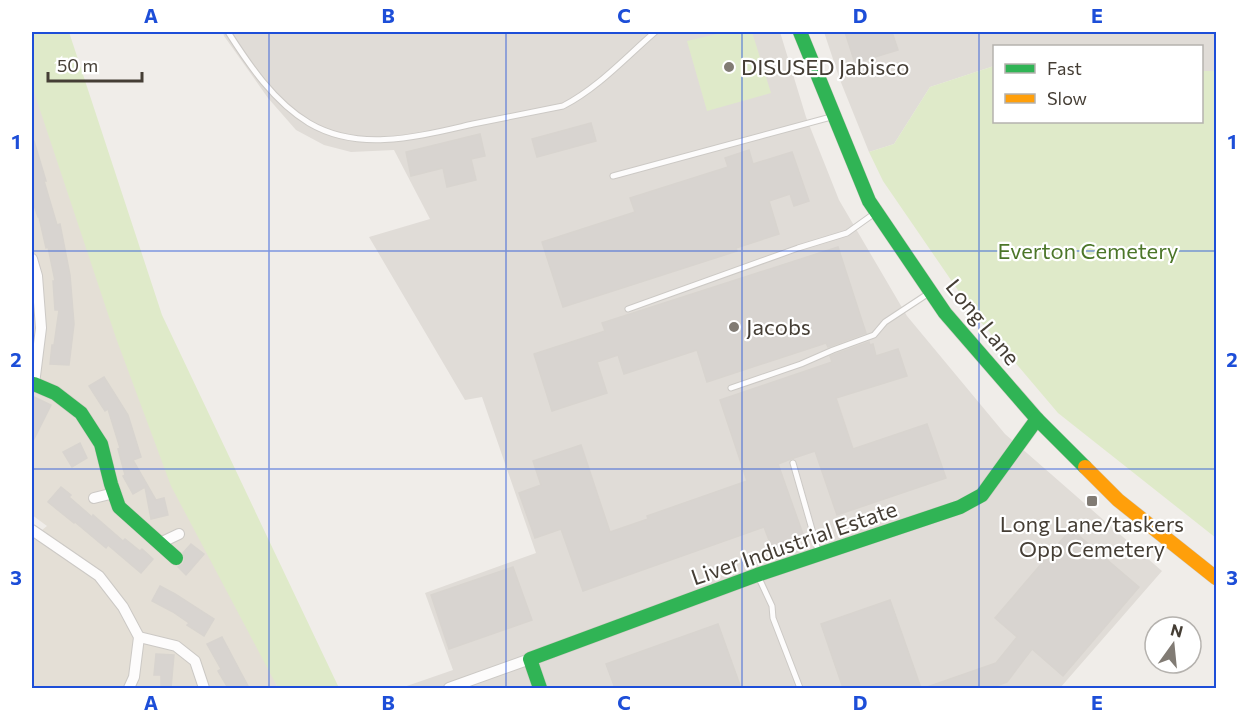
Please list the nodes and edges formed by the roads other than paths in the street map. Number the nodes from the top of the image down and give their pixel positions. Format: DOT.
graph roads {
  1 [pos="228,32"];
  2 [pos="655,32"];
  3 [pos="800,32"];
  4 [pos="833,117"];
  5 [pos="613,176"];
  6 [pos="877,213"];
  7 [pos="32,259"];
  8 [pos="931,292"];
  9 [pos="628,309"];
  10 [pos="33,386"];
  11 [pos="731,388"];
  12 [pos="1036,419"];
  13 [pos="793,463"];
  14 [pos="114,493"];
  15 [pos="94,498"];
  16 [pos="32,530"];
  17 [pos="179,534"];
  18 [pos="160,543"];
  19 [pos="820,555"];
  20 [pos="176,558"];
  21 [pos="757,575"];
  22 [pos="1216,578"];
  23 [pos="139,637"];
  24 [pos="530,659"];
  25 [pos="129,688"];
  26 [pos="204,688"];
  27 [pos="449,688"];
  28 [pos="540,688"];
  29 [pos="800,688"];
  1 -- 2 [label="lane"];
  3 -- 4 [label="street, Long Lane"];
  4 -- 5 [label="lane"];
  4 -- 6 [label="street, Long Lane"];
  6 -- 8 [label="street, Long Lane"];
  6 -- 9 [label="lane"];
  7 -- 10 [label="street"];
  8 -- 11 [label="lane"];
  8 -- 12 [label="street, Long Lane"];
  10 -- 14 [label="street"];
  12 -- 19 [label="street, Liver Industrial Estate"];
  12 -- 22 [label="street, Long Lane"];
  13 -- 19 [label="lane"];
  14 -- 15 [label="street"];
  14 -- 18 [label="street"];
  16 -- 23 [label="street"];
  17 -- 18 [label="street"];
  18 -- 20 [label="street"];
  19 -- 21 [label="street, Liver Industrial Estate"];
  21 -- 24 [label="street, Liver Industrial Estate"];
  21 -- 29 [label="lane"];
  23 -- 25 [label="street"];
  23 -- 26 [label="street"];
  24 -- 27 [label="street, Liver Industrial Estate"];
  24 -- 28 [label="street"];
}
